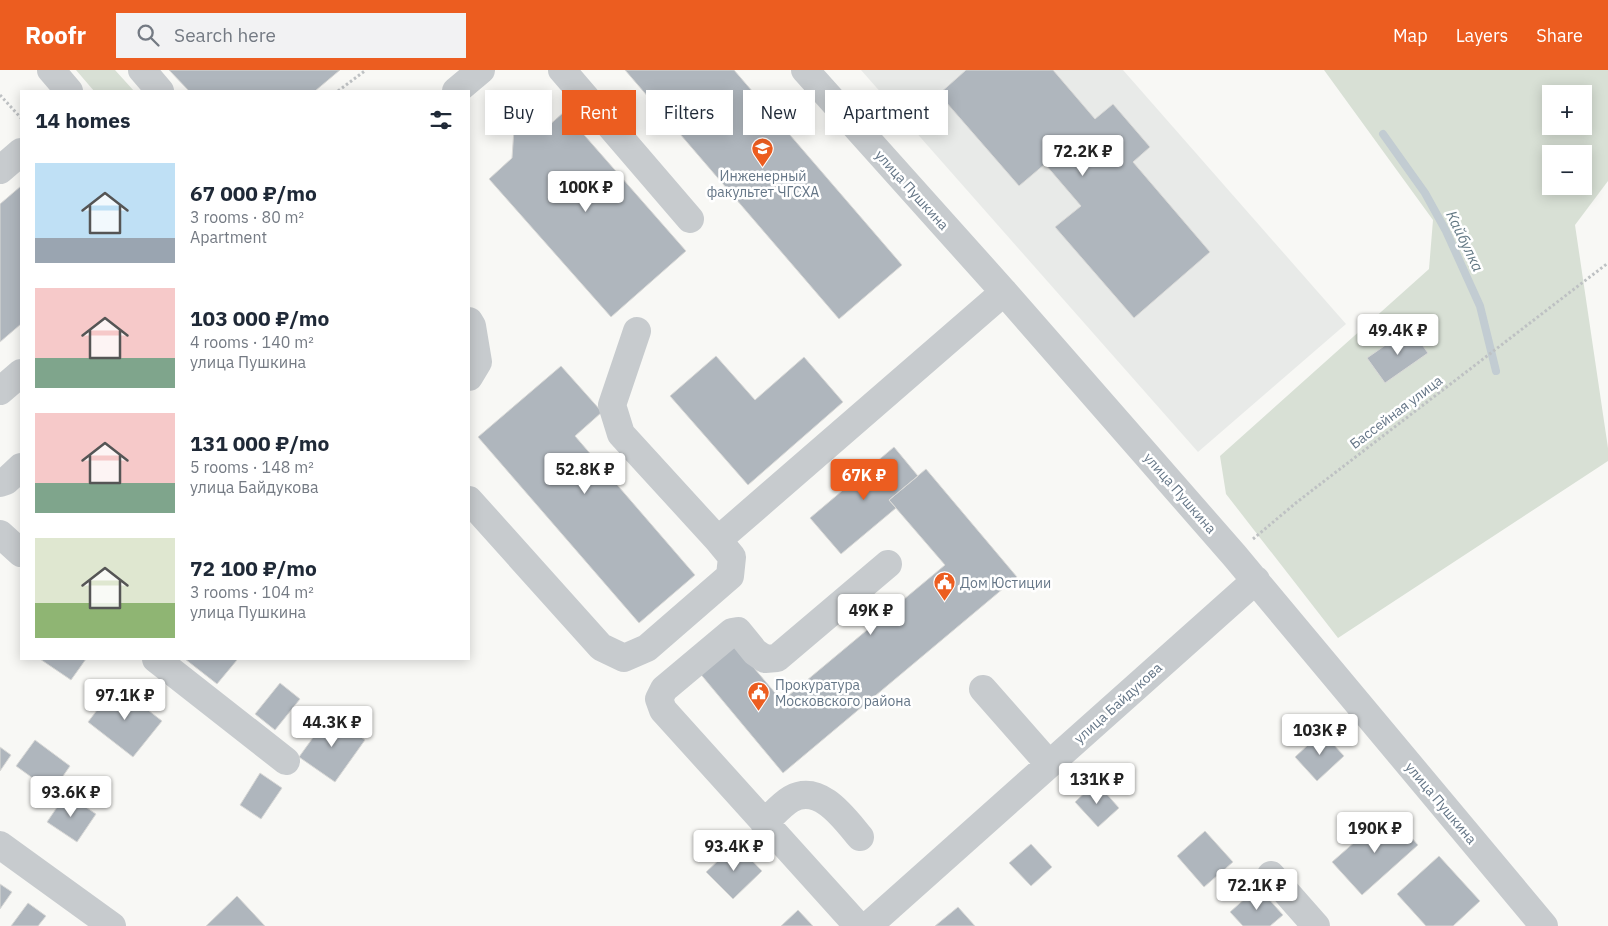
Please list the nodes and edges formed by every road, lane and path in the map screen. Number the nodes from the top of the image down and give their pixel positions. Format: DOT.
graph roads {
  1 [pos="51,70"];
  2 [pos="142,70"];
  3 [pos="366,70"];
  4 [pos="481,70"];
  5 [pos="562,70"];
  6 [pos="805,70"];
  7 [pos="68,90"];
  8 [pos="159,90"];
  9 [pos="339,90"];
  10 [pos="457,90"];
  11 [pos="0,95"];
  12 [pos="20,117"];
  13 [pos="20,153"];
  14 [pos="0,170"];
  15 [pos="690,219"];
  16 [pos="1608,263"];
  17 [pos="1004,292"];
  18 [pos="470,323"];
  19 [pos="637,330"];
  20 [pos="20,374"];
  21 [pos="470,376"];
  22 [pos="0,392"];
  23 [pos="20,468"];
  24 [pos="0,483"];
  25 [pos="470,501"];
  26 [pos="0,534"];
  27 [pos="718,540"];
  28 [pos="1248,544"];
  29 [pos="20,552"];
  30 [pos="888,564"];
  31 [pos="1256,580"];
  32 [pos="157,660"];
  33 [pos="983,689"];
  34 [pos="286,761"];
  35 [pos="1049,764"];
  36 [pos="764,822"];
  37 [pos="860,837"];
  38 [pos="0,845"];
  39 [pos="1271,875"];
  40 [pos="112,926"];
  41 [pos="858,926"];
  42 [pos="868,926"];
  43 [pos="1316,926"];
  44 [pos="1544,926"];
  1 -- 7 [label="street"];
  2 -- 8 [label="street"];
  3 -- 9 [label="path"];
  4 -- 10 [label="street"];
  5 -- 15 [label="street"];
  6 -- 17 [label="street, улица Пушкина"];
  11 -- 12 [label="path"];
  13 -- 14 [label="street"];
  16 -- 28 [label="path, Бассейная улица"];
  17 -- 27 [label="street"];
  17 -- 31 [label="street, улица Пушкина"];
  18 -- 21 [label="street"];
  19 -- 27 [label="street"];
  20 -- 22 [label="street"];
  23 -- 24 [label="street"];
  25 -- 27 [label="street"];
  26 -- 29 [label="street"];
  30 -- 36 [label="street"];
  31 -- 35 [label="street, улица Байдукова"];
  31 -- 44 [label="street, улица Пушкина"];
  32 -- 34 [label="street"];
  33 -- 35 [label="street"];
  35 -- 42 [label="street, улица Байдукова"];
  36 -- 37 [label="street"];
  36 -- 41 [label="street"];
  38 -- 40 [label="street"];
  39 -- 43 [label="street"];
}
